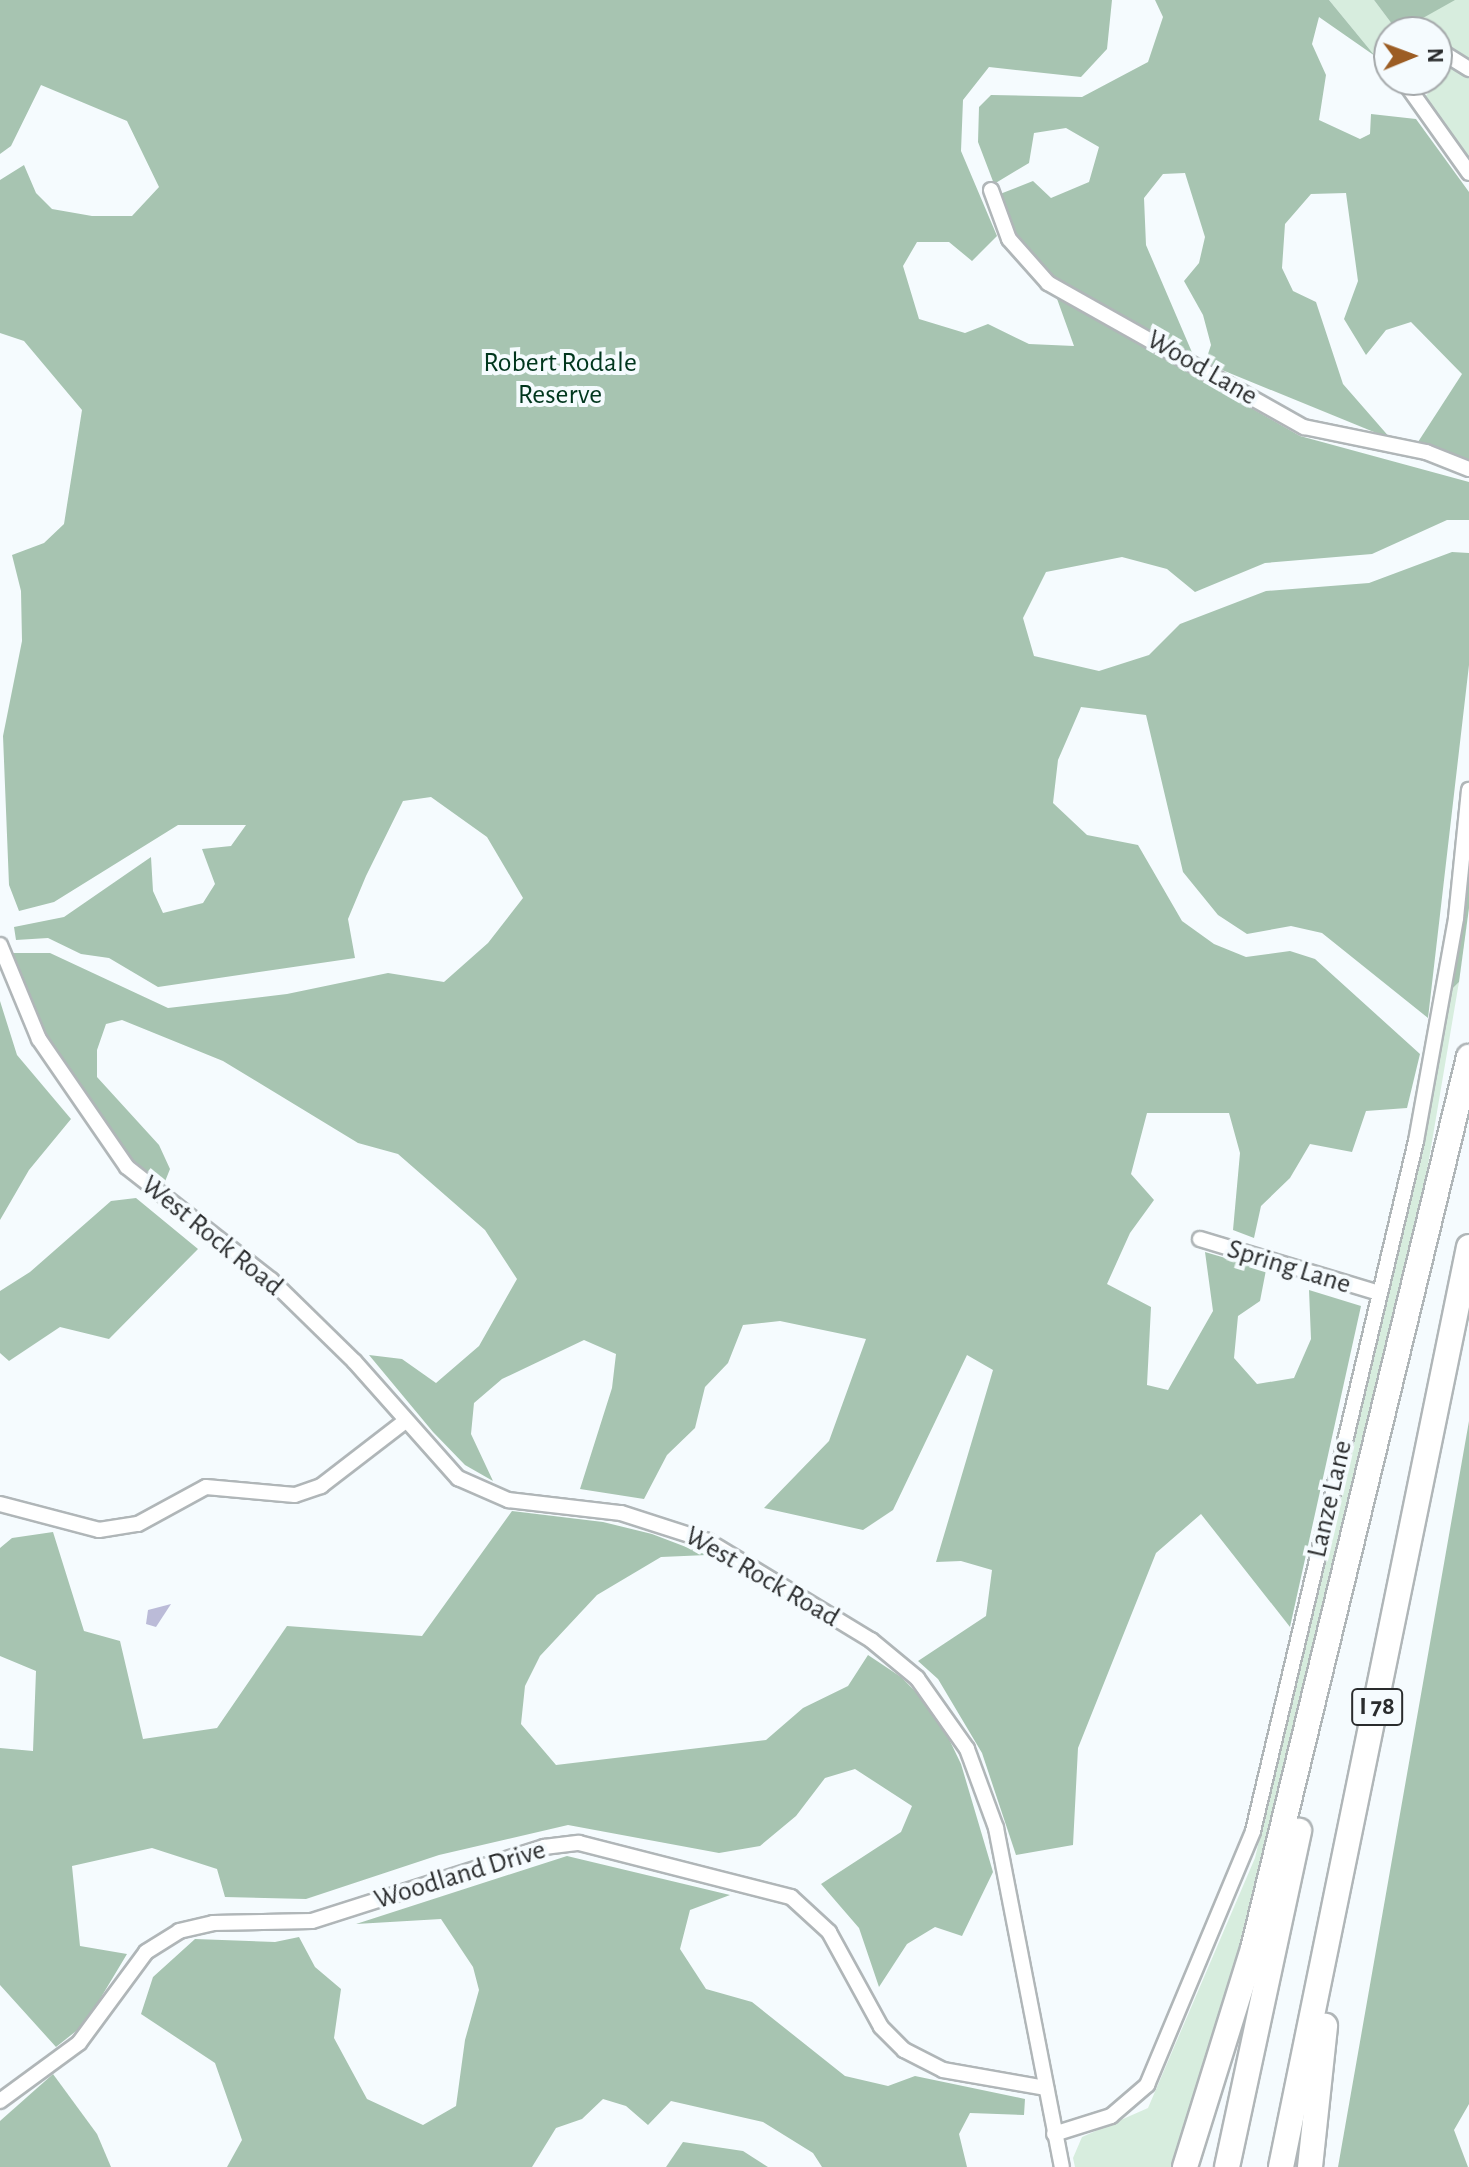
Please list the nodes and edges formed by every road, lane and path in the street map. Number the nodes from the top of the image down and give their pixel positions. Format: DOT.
graph roads {
  1 [pos="1414,96"];
  2 [pos="1469,173"];
  3 [pos="991,190"];
  4 [pos="1469,469"];
  5 [pos="1469,790"];
  6 [pos="0,945"];
  7 [pos="1469,1057"];
  8 [pos="1200,1239"];
  9 [pos="1469,1247"];
  10 [pos="1379,1293"];
  11 [pos="1402,1348"];
  12 [pos="1438,1415"];
  13 [pos="404,1422"];
  14 [pos="0,1504"];
  15 [pos="1046,2088"];
  16 [pos="0,2101"];
  17 [pos="1054,2134"];
  18 [pos="1062,2167"];
  19 [pos="1185,2167"];
  20 [pos="1227,2167"];
  21 [pos="1281,2167"];
  22 [pos="1310,2167"];
  1 -- 2 [label="street"];
  3 -- 4 [label="street, Wood Lane"];
  5 -- 10 [label="street, Lanze Lane"];
  6 -- 13 [label="street, West Rock Road"];
  7 -- 11 [label="highway, I 78"];
  8 -- 10 [label="street, Spring Lane"];
  9 -- 12 [label="highway, I 78"];
  10 -- 17 [label="street, Lanze Lane"];
  11 -- 19 [label="highway"];
  11 -- 20 [label="highway, I 78"];
  12 -- 21 [label="highway, I 78"];
  12 -- 22 [label="highway"];
  13 -- 14 [label="street"];
  13 -- 15 [label="street, West Rock Road"];
  15 -- 16 [label="street, Woodland Drive"];
  15 -- 17 [label="street, West Rock Road"];
  17 -- 18 [label="street, West Rock Road"];
}
